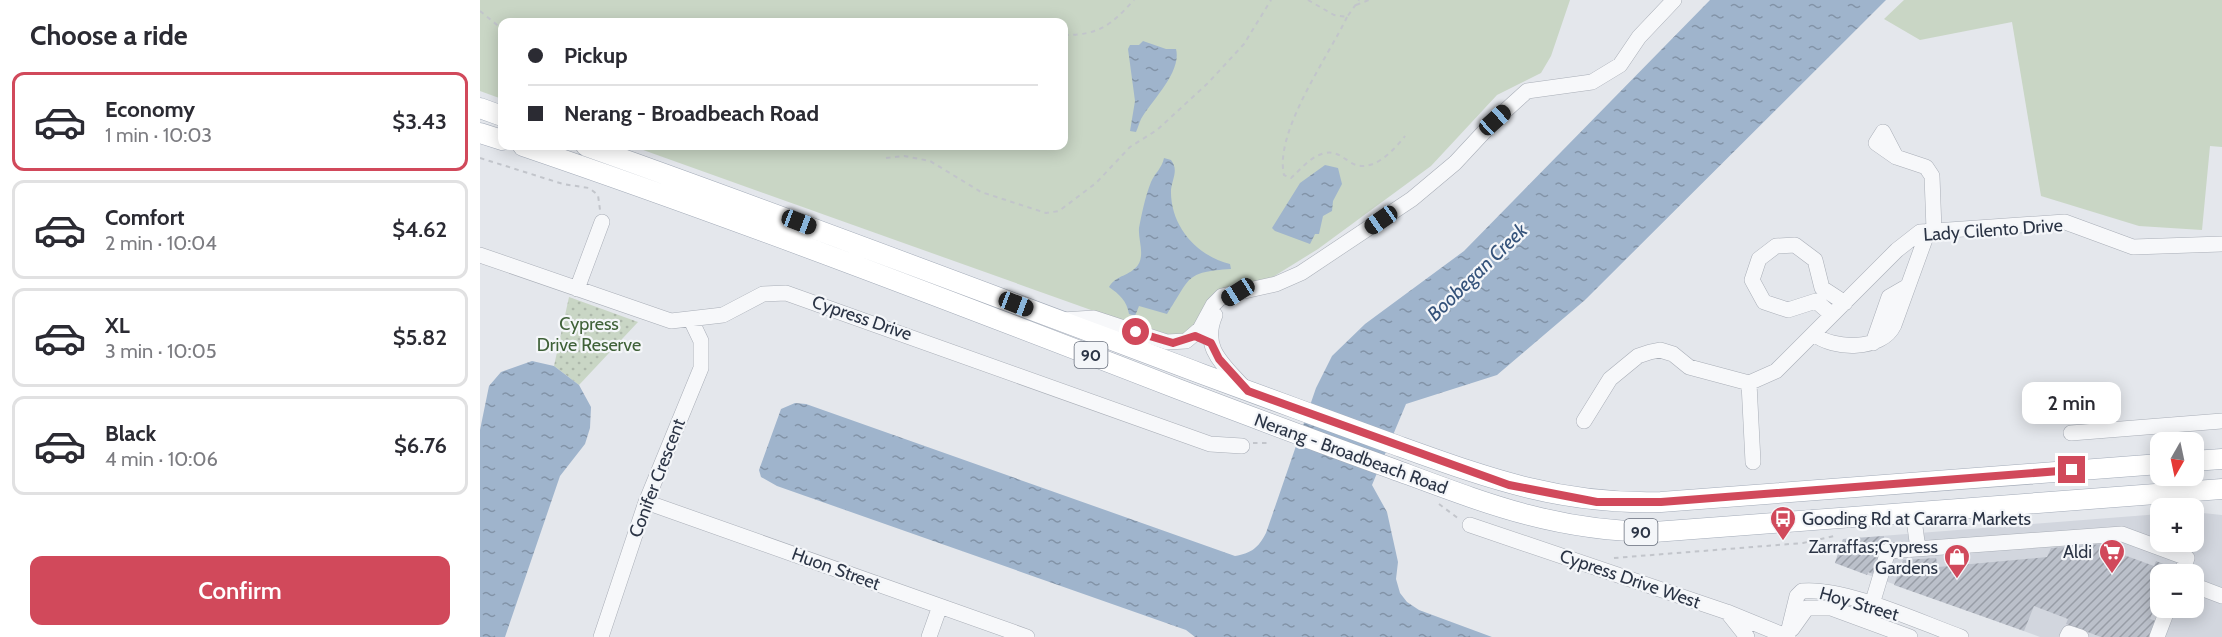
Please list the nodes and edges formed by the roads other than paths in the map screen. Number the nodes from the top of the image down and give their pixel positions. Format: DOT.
graph roads {
  1 [pos="1674,0"];
  2 [pos="480,108"];
  3 [pos="498,115"];
  4 [pos="480,133"];
  5 [pos="498,139"];
  6 [pos="534,150"];
  7 [pos="597,150"];
  8 [pos="1896,157"];
  9 [pos="602,222"];
  10 [pos="1931,231"];
  11 [pos="2222,244"];
  12 [pos="480,255"];
  13 [pos="577,289"];
  14 [pos="1238,292"];
  15 [pos="1845,303"];
  16 [pos="1832,315"];
  17 [pos="691,320"];
  18 [pos="1059,320"];
  19 [pos="1814,334"];
  20 [pos="1195,336"];
  21 [pos="1211,343"];
  22 [pos="1749,383"];
  23 [pos="1248,391"];
  24 [pos="1584,421"];
  25 [pos="2222,421"];
  26 [pos="2071,433"];
  27 [pos="1242,446"];
  28 [pos="2222,459"];
  29 [pos="2204,460"];
  30 [pos="1753,462"];
  31 [pos="2150,465"];
  32 [pos="2222,489"];
  33 [pos="646,502"];
  34 [pos="1913,512"];
  35 [pos="1470,525"];
  36 [pos="1918,549"];
  37 [pos="2185,564"];
  38 [pos="2204,589"];
  39 [pos="2222,596"];
  40 [pos="1873,605"];
  41 [pos="940,606"];
  42 [pos="1727,612"];
  43 [pos="2164,618"];
  44 [pos="1867,621"];
  45 [pos="601,637"];
  46 [pos="929,637"];
  47 [pos="1027,637"];
  48 [pos="1747,637"];
  49 [pos="1787,637"];
  50 [pos="1910,637"];
  51 [pos="1961,637"];
  52 [pos="2067,637"];
  53 [pos="2081,637"];
  54 [pos="2157,637"];
  1 -- 14 [label="street"];
  2 -- 3 [label="main road"];
  4 -- 5 [label="main road"];
  6 -- 34 [label="main road, Nerang - Broadbeach Road / 90"];
  7 -- 18 [label="main road, Nerang - Broadbeach Road / 90"];
  8 -- 10 [label="street"];
  9 -- 13 [label="street"];
  10 -- 11 [label="street, Lady Cilento Drive"];
  10 -- 15 [label="street, Lady Cilento Drive"];
  10 -- 19 [label="street"];
  12 -- 13 [label="street, Cypress Drive"];
  13 -- 17 [label="street, Cypress Drive"];
  14 -- 20 [label="street"];
  14 -- 21 [label="street"];
  15 -- 16 [label="street, Lady Cilento Drive"];
  15 -- 16 [label="street"];
  16 -- 19 [label="street, Lady Cilento Drive"];
  17 -- 27 [label="street, Cypress Drive"];
  17 -- 33 [label="street, Conifer Crescent"];
  18 -- 20 [label="street"];
  18 -- 23 [label="main road, Nerang - Broadbeach Road / 90"];
  19 -- 22 [label="street, Lady Cilento Drive"];
  20 -- 21 [label="street"];
  21 -- 23 [label="street"];
  22 -- 24 [label="street"];
  22 -- 30 [label="street"];
  23 -- 31 [label="main road, Nerang - Broadbeach Road / 90"];
  25 -- 26 [label="street"];
  28 -- 29 [label="main road"];
  32 -- 34 [label="main road, Nerang - Broadbeach Road / 90"];
  33 -- 41 [label="street, Huon Street"];
  33 -- 45 [label="street, Conifer Crescent"];
  34 -- 36 [label="street"];
  35 -- 42 [label="street, Cypress Drive West"];
  36 -- 37 [label="street"];
  36 -- 40 [label="street"];
  38 -- 39 [label="street"];
  40 -- 44 [label="street"];
  40 -- 49 [label="street, Hoy Street"];
  40 -- 51 [label="street, Hoy Street"];
  41 -- 46 [label="street"];
  41 -- 47 [label="street, Huon Street"];
  42 -- 48 [label="street"];
  42 -- 49 [label="street, Cypress Drive West"];
  43 -- 54 [label="street"];
  44 -- 49 [label="street, Hoy Street"];
  44 -- 50 [label="street, Hoy Street"];
  52 -- 53 [label="street"];
}
